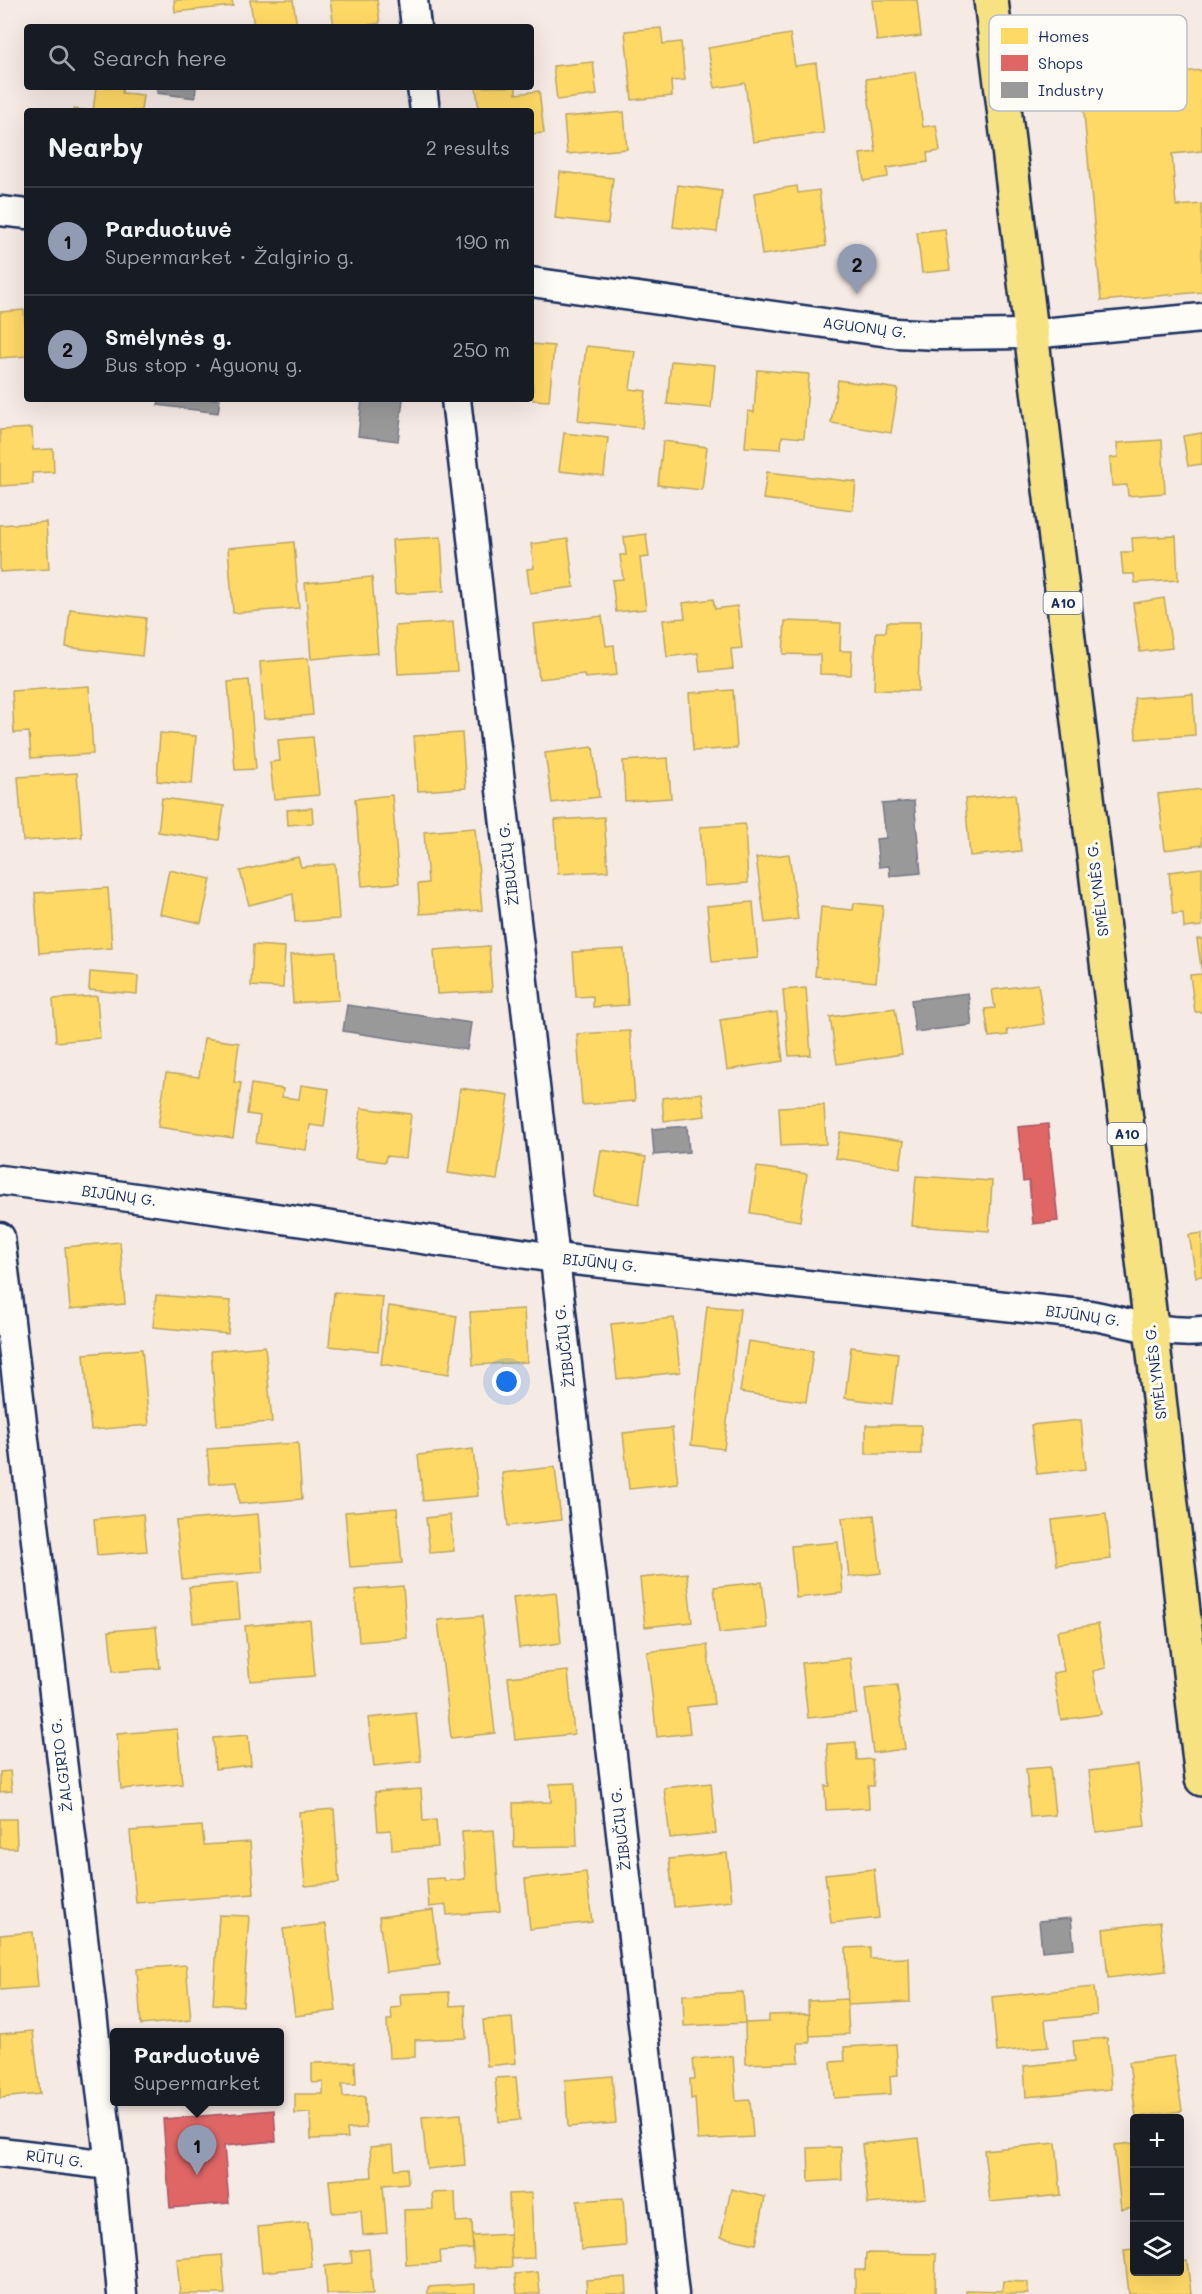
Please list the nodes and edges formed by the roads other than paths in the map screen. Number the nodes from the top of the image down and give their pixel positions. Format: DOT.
graph roads {
  1 [pos="413,0"];
  2 [pos="991,0"];
  3 [pos="993,15"];
  4 [pos="416,24"];
  5 [pos="422,90"];
  6 [pos="425,108"];
  7 [pos="1004,111"];
  8 [pos="0,211"];
  9 [pos="24,214"];
  10 [pos="534,282"];
  11 [pos="1202,318"];
  12 [pos="1030,334"];
  13 [pos="456,402"];
  14 [pos="0,1180"];
  15 [pos="0,1237"];
  16 [pos="555,1258"];
  17 [pos="1151,1327"];
  18 [pos="1202,1331"];
  19 [pos="1202,1779"];
  20 [pos="0,2152"];
  21 [pos="110,2165"];
  22 [pos="122,2294"];
  23 [pos="674,2294"];
  1 -- 4 [label="street"];
  2 -- 3 [label="highway, SMĖLYNĖS G. / A10"];
  5 -- 6 [label="street"];
  7 -- 12 [label="highway, SMĖLYNĖS G. / A10"];
  8 -- 9 [label="street"];
  10 -- 12 [label="street, AGUONŲ G."];
  11 -- 12 [label="street, AGUONŲ G."];
  12 -- 17 [label="highway, SMĖLYNĖS G. / A10"];
  13 -- 16 [label="street, ŽIBUČIŲ G."];
  14 -- 16 [label="street, BIJŪNŲ G."];
  15 -- 21 [label="street, ŽALGIRIO G."];
  16 -- 17 [label="street, BIJŪNŲ G."];
  16 -- 23 [label="street, ŽIBUČIŲ G."];
  17 -- 18 [label="street, BIJŪNŲ G."];
  17 -- 19 [label="highway, SMĖLYNĖS G. / A10"];
  20 -- 21 [label="street, RŪTŲ G."];
  21 -- 22 [label="street, ŽALGIRIO G."];
}
